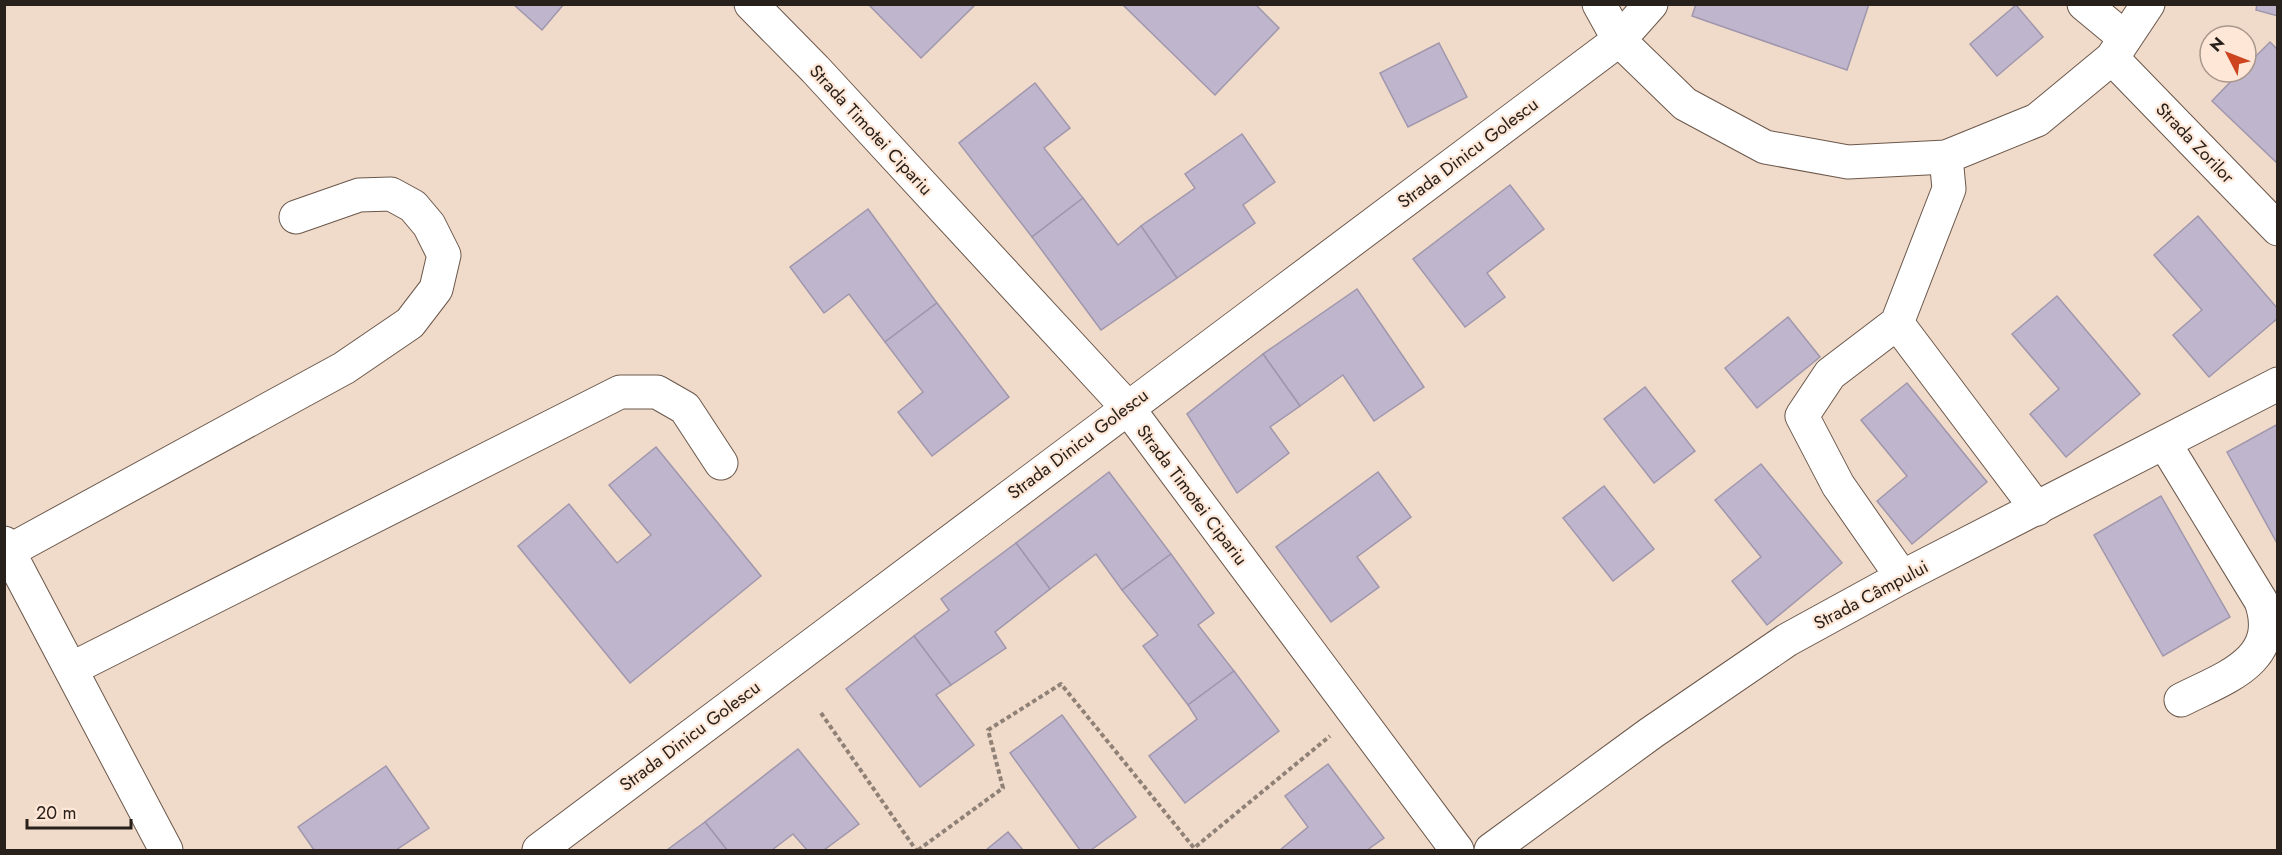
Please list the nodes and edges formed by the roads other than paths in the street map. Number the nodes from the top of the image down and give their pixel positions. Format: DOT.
graph roads {
  1 [pos="751,4"];
  2 [pos="1599,4"];
  3 [pos="1651,4"];
  4 [pos="2084,4"];
  5 [pos="2148,4"];
  6 [pos="1619,40"];
  7 [pos="2119,48"];
  8 [pos="1946,157"];
  9 [pos="296,217"];
  10 [pos="2277,230"];
  11 [pos="1897,322"];
  12 [pos="2277,384"];
  13 [pos="1127,407"];
  14 [pos="2165,444"];
  15 [pos="721,463"];
  16 [pos="2037,509"];
  17 [pos="7,547"];
  18 [pos="1902,577"];
  19 [pos="71,669"];
  20 [pos="2181,700"];
  21 [pos="166,850"];
  22 [pos="539,850"];
  23 [pos="1457,850"];
  24 [pos="1491,850"];
  1 -- 13 [label="street, Strada Timotei Cipariu"];
  2 -- 6 [label="street"];
  3 -- 6 [label="street, Strada Dinicu Golescu"];
  4 -- 7 [label="street, Strada Zorilor"];
  5 -- 7 [label="street"];
  6 -- 8 [label="street"];
  6 -- 13 [label="street, Strada Dinicu Golescu"];
  7 -- 8 [label="street"];
  7 -- 10 [label="street, Strada Zorilor"];
  8 -- 11 [label="street"];
  9 -- 17 [label="street"];
  11 -- 16 [label="street"];
  11 -- 18 [label="street"];
  12 -- 14 [label="street, Strada Câmpului"];
  13 -- 22 [label="street, Strada Dinicu Golescu"];
  13 -- 23 [label="street, Strada Timotei Cipariu"];
  14 -- 16 [label="street, Strada Câmpului"];
  14 -- 20 [label="street"];
  15 -- 19 [label="street"];
  16 -- 18 [label="street, Strada Câmpului"];
  17 -- 19 [label="street"];
  18 -- 24 [label="street, Strada Câmpului"];
  19 -- 21 [label="street"];
}
